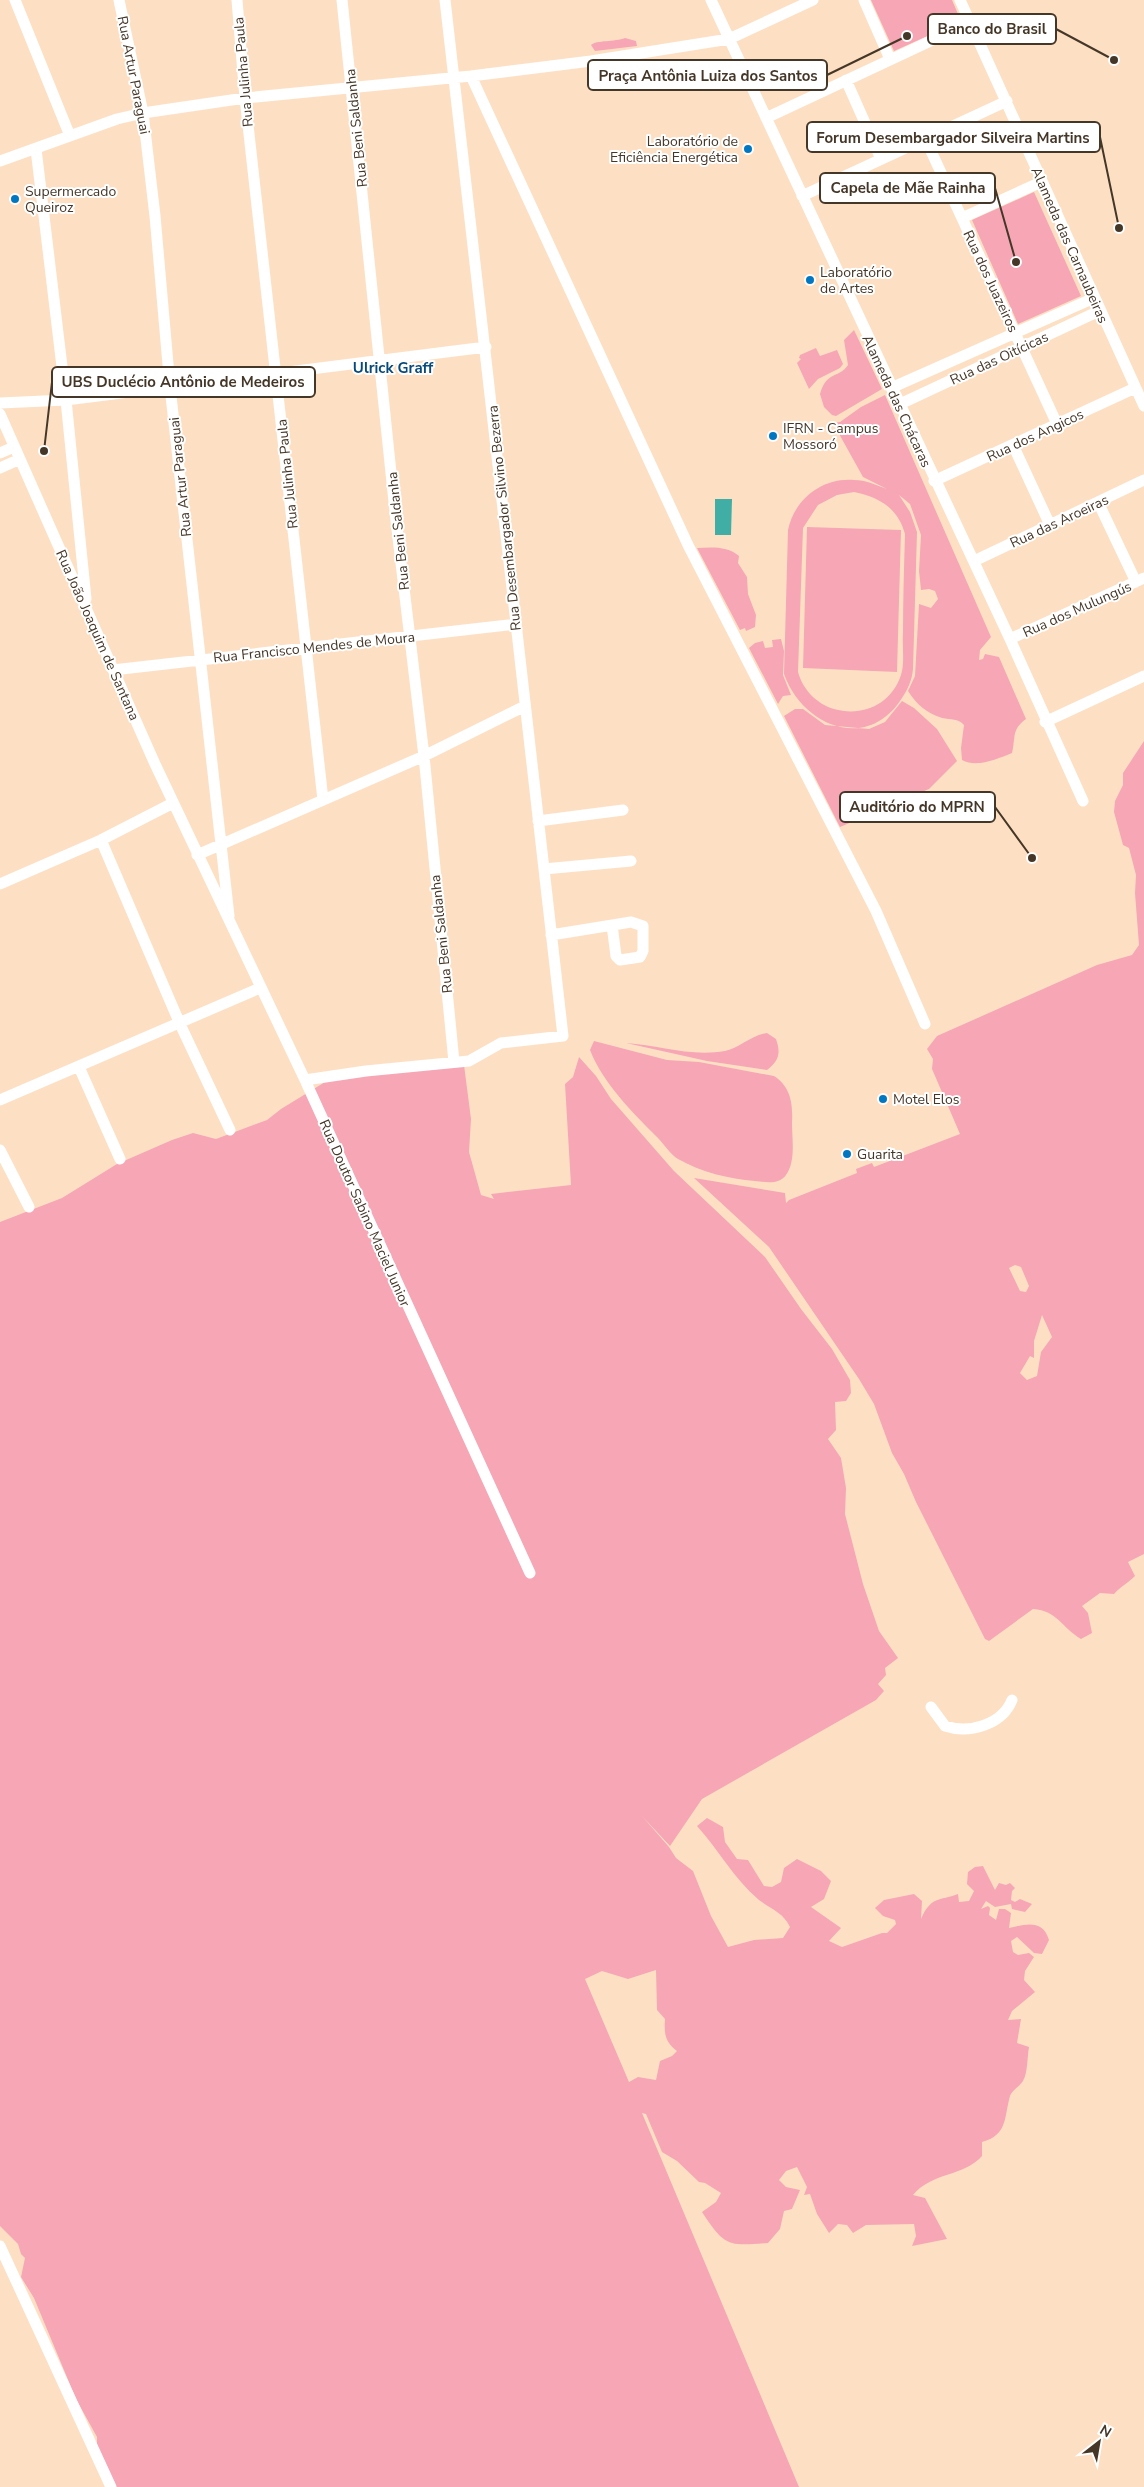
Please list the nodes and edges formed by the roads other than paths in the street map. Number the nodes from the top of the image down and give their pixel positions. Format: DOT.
graph roads {
  1 [pos="15,0"];
  2 [pos="119,0"];
  3 [pos="237,0"];
  4 [pos="342,0"];
  5 [pos="445,0"];
  6 [pos="711,0"];
  7 [pos="813,0"];
  8 [pos="864,0"];
  9 [pos="960,0"];
  10 [pos="971,22"];
  11 [pos="729,39"];
  12 [pos="890,59"];
  13 [pos="471,76"];
  14 [pos="453,78"];
  15 [pos="846,80"];
  16 [pos="351,88"];
  17 [pos="245,98"];
  18 [pos="1007,100"];
  19 [pos="143,113"];
  20 [pos="766,118"];
  21 [pos="70,136"];
  22 [pos="925,138"];
  23 [pos="36,149"];
  24 [pos="881,159"];
  25 [pos="0,160"];
  26 [pos="1041,182"];
  27 [pos="802,196"];
  28 [pos="962,218"];
  29 [pos="1094,298"];
  30 [pos="1100,311"];
  31 [pos="1015,333"];
  32 [pos="486,347"];
  33 [pos="1021,347"];
  34 [pos="380,361"];
  35 [pos="276,372"];
  36 [pos="170,387"];
  37 [pos="891,388"];
  38 [pos="1135,388"];
  39 [pos="66,400"];
  40 [pos="0,403"];
  41 [pos="898,405"];
  42 [pos="1144,406"];
  43 [pos="0,414"];
  44 [pos="1057,424"];
  45 [pos="1013,445"];
  46 [pos="14,447"];
  47 [pos="0,453"];
  48 [pos="20,459"];
  49 [pos="0,468"];
  50 [pos="1144,480"];
  51 [pos="934,481"];
  52 [pos="1098,502"];
  53 [pos="1050,525"];
  54 [pos="974,561"];
  55 [pos="1140,580"];
  56 [pos="87,610"];
  57 [pos="516,624"];
  58 [pos="410,636"];
  59 [pos="1010,639"];
  60 [pos="305,648"];
  61 [pos="200,660"];
  62 [pos="113,670"];
  63 [pos="1144,676"];
  64 [pos="525,706"];
  65 [pos="1046,722"];
  66 [pos="424,756"];
  67 [pos="323,800"];
  68 [pos="1083,801"];
  69 [pos="173,803"];
  70 [pos="623,810"];
  71 [pos="538,821"];
  72 [pos="101,840"];
  73 [pos="221,844"];
  74 [pos="197,855"];
  75 [pos="631,861"];
  76 [pos="544,869"];
  77 [pos="0,884"];
  78 [pos="612,925"];
  79 [pos="230,926"];
  80 [pos="552,935"];
  81 [pos="260,988"];
  82 [pos="180,1024"];
  83 [pos="925,1024"];
  84 [pos="454,1062"];
  85 [pos="79,1067"];
  86 [pos="305,1080"];
  87 [pos="0,1100"];
  88 [pos="230,1130"];
  89 [pos="0,1150"];
  90 [pos="120,1159"];
  91 [pos="29,1207"];
  92 [pos="530,1572"];
  93 [pos="1012,1700"];
  94 [pos="931,1708"];
  95 [pos="0,2246"];
  96 [pos="111,2487"];
  1 -- 21 [label="street"];
  2 -- 19 [label="street, Rua Artur Paraguai"];
  3 -- 17 [label="street, Rua Julinha Paula"];
  4 -- 16 [label="street, Rua Beni Saldanha"];
  5 -- 14 [label="street, Rua Desembargador Silvino Bezerra"];
  6 -- 11 [label="street, Alameda das Chácaras"];
  7 -- 11 [label="street"];
  8 -- 12 [label="street"];
  9 -- 10 [label="street, Alameda das Carnaubeiras"];
  10 -- 12 [label="street"];
  10 -- 18 [label="street, Alameda das Carnaubeiras"];
  11 -- 13 [label="street"];
  11 -- 20 [label="street, Alameda das Chácaras"];
  12 -- 15 [label="street"];
  13 -- 14 [label="street"];
  13 -- 83 [label="street"];
  14 -- 16 [label="street"];
  14 -- 32 [label="street, Rua Desembargador Silvino Bezerra"];
  15 -- 20 [label="street"];
  15 -- 24 [label="street"];
  16 -- 17 [label="street"];
  16 -- 34 [label="street, Rua Beni Saldanha"];
  17 -- 19 [label="street"];
  17 -- 35 [label="street, Rua Julinha Paula"];
  18 -- 22 [label="street"];
  18 -- 26 [label="street, Alameda das Carnaubeiras"];
  19 -- 21 [label="street"];
  19 -- 36 [label="street, Rua Artur Paraguai"];
  20 -- 27 [label="street, Alameda das Chácaras"];
  21 -- 23 [label="street"];
  22 -- 24 [label="street"];
  22 -- 28 [label="street, Rua dos Juazeiros"];
  23 -- 25 [label="street"];
  23 -- 39 [label="street"];
  24 -- 27 [label="street"];
  26 -- 28 [label="street"];
  26 -- 29 [label="street, Alameda das Carnaubeiras"];
  27 -- 37 [label="street, Alameda das Chácaras"];
  28 -- 31 [label="street, Rua dos Juazeiros"];
  29 -- 30 [label="street, Alameda das Carnaubeiras"];
  29 -- 31 [label="street, Rua das Oitícicas"];
  30 -- 33 [label="street, Rua das Oitícicas"];
  30 -- 38 [label="street, Alameda das Carnaubeiras"];
  31 -- 33 [label="street, Rua dos Juazeiros"];
  31 -- 37 [label="street, Rua das Oitícicas"];
  32 -- 34 [label="street"];
  32 -- 57 [label="street, Rua Desembargador Silvino Bezerra"];
  33 -- 41 [label="street, Rua das Oitícicas"];
  33 -- 44 [label="street, Rua dos Juazeiros"];
  34 -- 35 [label="street"];
  34 -- 58 [label="street, Rua Beni Saldanha"];
  35 -- 36 [label="street"];
  35 -- 60 [label="street, Rua Julinha Paula"];
  36 -- 39 [label="street"];
  36 -- 61 [label="street, Rua Artur Paraguai"];
  37 -- 41 [label="street, Alameda das Chácaras"];
  38 -- 42 [label="street, Alameda das Carnaubeiras"];
  38 -- 44 [label="street, Rua dos Angicos"];
  39 -- 40 [label="street"];
  39 -- 56 [label="street"];
  41 -- 51 [label="street, Alameda das Chácaras"];
  43 -- 46 [label="street, Rua João Joaquim de Santana"];
  44 -- 45 [label="street, Rua dos Angicos"];
  45 -- 51 [label="street, Rua dos Angicos"];
  45 -- 53 [label="street"];
  46 -- 47 [label="street"];
  46 -- 48 [label="street, Rua João Joaquim de Santana"];
  48 -- 49 [label="street"];
  48 -- 56 [label="street, Rua João Joaquim de Santana"];
  50 -- 52 [label="street, Rua das Aroeiras"];
  51 -- 54 [label="street, Alameda das Chácaras"];
  52 -- 53 [label="street, Rua das Aroeiras"];
  52 -- 55 [label="street"];
  53 -- 54 [label="street, Rua das Aroeiras"];
  54 -- 59 [label="street, Alameda das Chácaras"];
  55 -- 59 [label="street, Rua dos Mulungús"];
  56 -- 62 [label="street, Rua João Joaquim de Santana"];
  57 -- 58 [label="street, Rua Francisco Mendes de Moura"];
  57 -- 64 [label="street, Rua Desembargador Silvino Bezerra"];
  58 -- 60 [label="street, Rua Francisco Mendes de Moura"];
  58 -- 66 [label="street, Rua Beni Saldanha"];
  59 -- 65 [label="street, Alameda das Chácaras"];
  60 -- 61 [label="street, Rua Francisco Mendes de Moura"];
  60 -- 67 [label="street, Rua Julinha Paula"];
  61 -- 62 [label="street, Rua Francisco Mendes de Moura"];
  61 -- 73 [label="street, Rua Artur Paraguai"];
  62 -- 69 [label="street, Rua João Joaquim de Santana"];
  63 -- 65 [label="street"];
  64 -- 66 [label="street"];
  64 -- 71 [label="street, Rua Desembargador Silvino Bezerra"];
  65 -- 68 [label="street, Alameda das Chácaras"];
  66 -- 67 [label="street"];
  66 -- 84 [label="street, Rua Beni Saldanha"];
  67 -- 73 [label="street"];
  69 -- 72 [label="street"];
  69 -- 74 [label="street, Rua João Joaquim de Santana"];
  70 -- 71 [label="street"];
  71 -- 76 [label="street, Rua Desembargador Silvino Bezerra"];
  72 -- 77 [label="street"];
  72 -- 82 [label="street"];
  73 -- 74 [label="street"];
  73 -- 79 [label="street, Rua Artur Paraguai"];
  74 -- 79 [label="street, Rua Doutor Sabino Maciel Junior"];
  75 -- 76 [label="street"];
  76 -- 80 [label="street, Rua Desembargador Silvino Bezerra"];
  78 -- 80 [label="street"];
  79 -- 81 [label="street, Rua Doutor Sabino Maciel Junior"];
  80 -- 84 [label="street, Rua Desembargador Silvino Bezerra"];
  81 -- 82 [label="street"];
  81 -- 86 [label="street, Rua Doutor Sabino Maciel Junior"];
  82 -- 85 [label="street"];
  82 -- 88 [label="street"];
  84 -- 86 [label="street"];
  85 -- 87 [label="street"];
  85 -- 90 [label="street"];
  86 -- 92 [label="street, Rua Doutor Sabino Maciel Junior"];
  89 -- 91 [label="street"];
  93 -- 94 [label="street"];
  95 -- 96 [label="street"];
}
